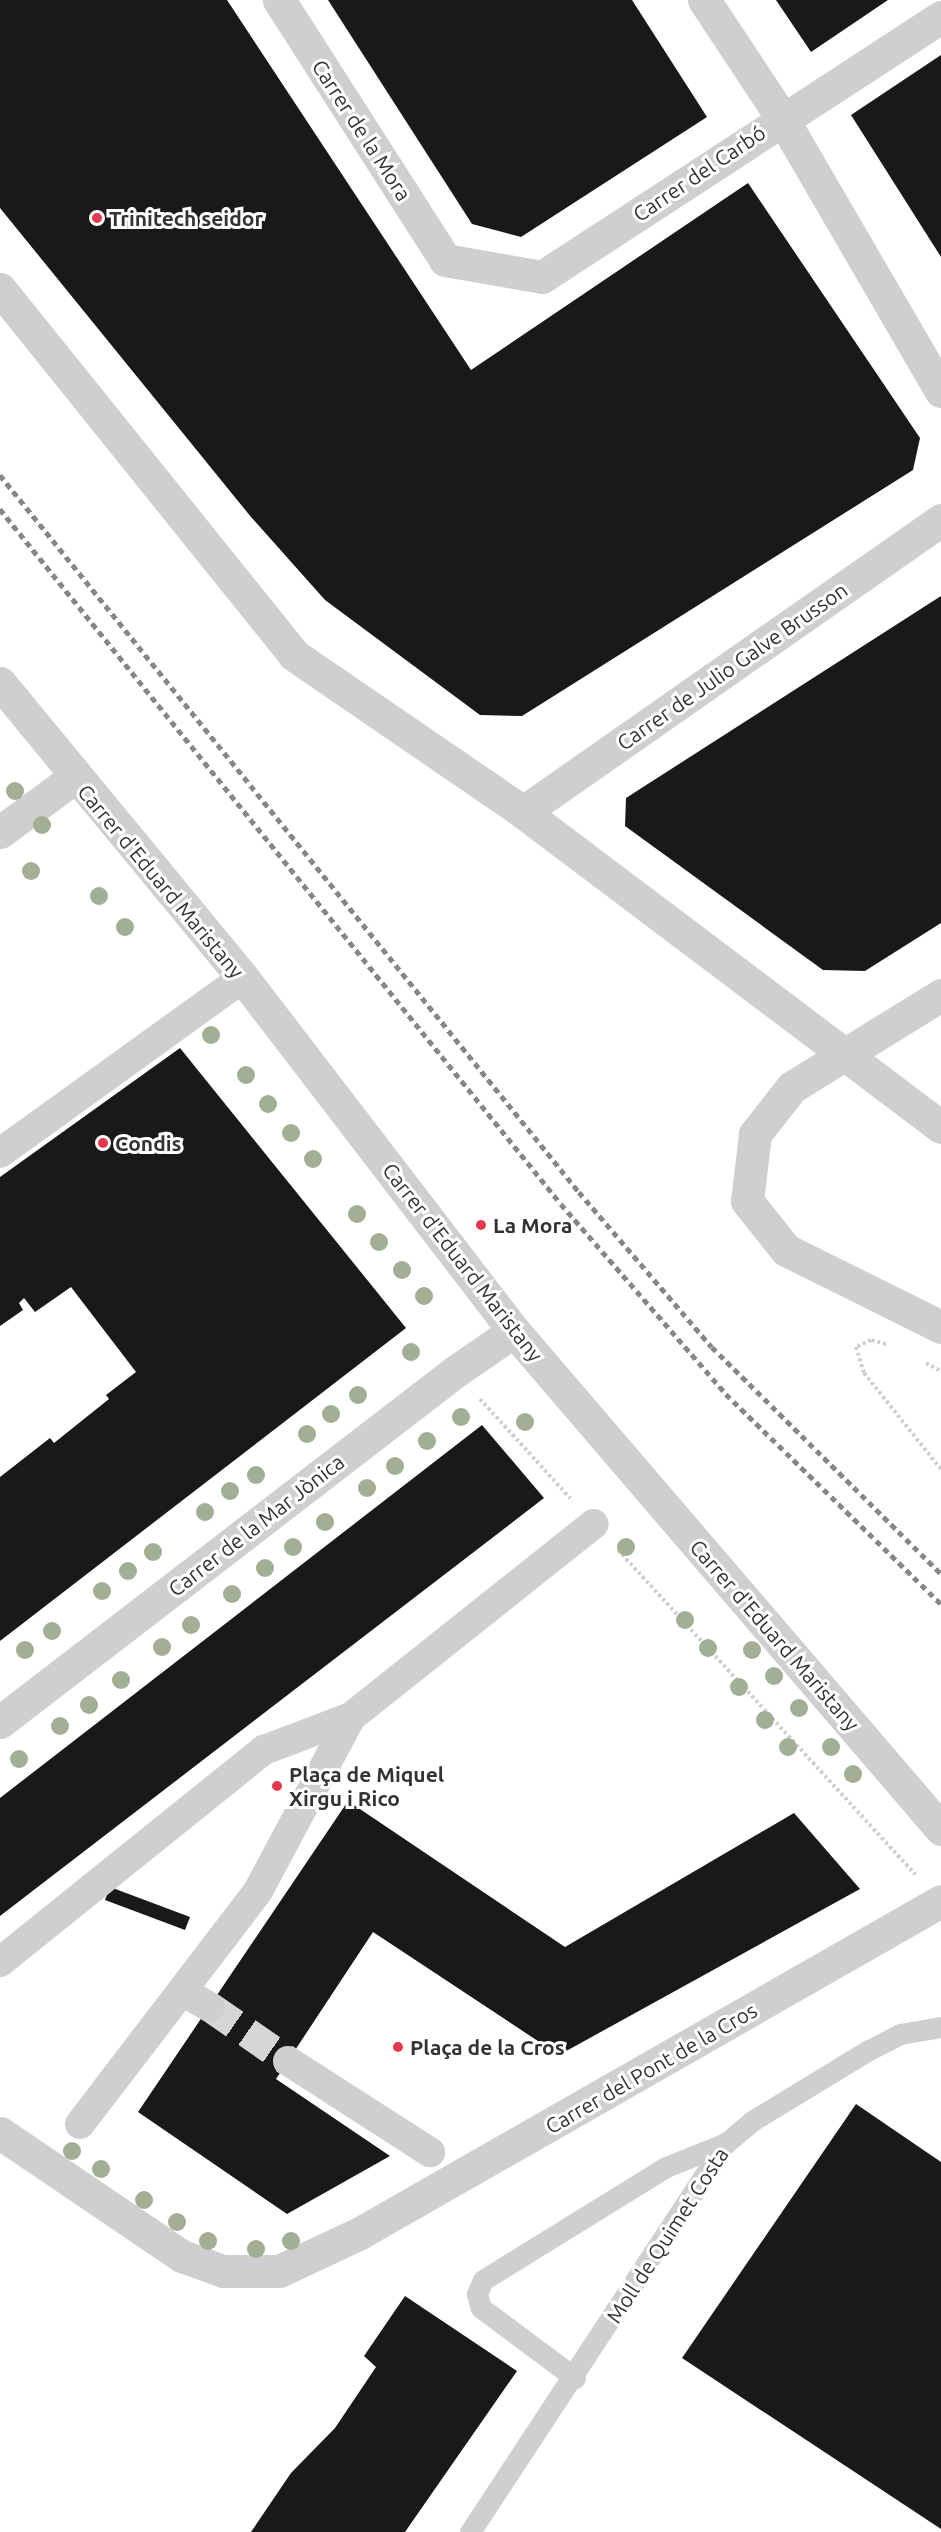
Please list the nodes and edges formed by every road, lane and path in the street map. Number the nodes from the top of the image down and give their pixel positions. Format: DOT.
graph roads {
  1 [pos="279,0"];
  2 [pos="704,0"];
  3 [pos="941,17"];
  4 [pos="782,118"];
  5 [pos="445,260"];
  6 [pos="0,289"];
  7 [pos="941,391"];
  8 [pos="941,520"];
  9 [pos="0,683"];
  10 [pos="75,777"];
  11 [pos="523,812"];
  12 [pos="0,832"];
  13 [pos="243,978"];
  14 [pos="941,994"];
  15 [pos="845,1052"];
  16 [pos="941,1127"];
  17 [pos="0,1153"];
  18 [pos="926,1320"];
  19 [pos="514,1331"];
  20 [pos="893,1346"];
  21 [pos="922,1361"];
  22 [pos="941,1371"];
  23 [pos="480,1398"];
  24 [pos="941,1469"];
  25 [pos="594,1524"];
  26 [pos="351,1717"];
  27 [pos="0,1722"];
  28 [pos="941,1829"];
  29 [pos="917,1877"];
  30 [pos="941,1901"];
  31 [pos="0,1962"];
  32 [pos="182,1991"];
  33 [pos="210,2007"];
  34 [pos="941,2027"];
  35 [pos="288,2061"];
  36 [pos="80,2124"];
  37 [pos="0,2133"];
  38 [pos="726,2142"];
  39 [pos="430,2152"];
  40 [pos="574,2378"];
  41 [pos="470,2532"];
  1 -- 5 [label="street, Carrer de la Mora"];
  2 -- 4 [label="street"];
  3 -- 4 [label="street, Carrer del Carbó"];
  4 -- 5 [label="street, Carrer del Carbó"];
  4 -- 7 [label="street"];
  6 -- 11 [label="street"];
  8 -- 11 [label="street, Carrer de Julio Galve Brusson"];
  9 -- 10 [label="street, Carrer d'Eduard Maristany"];
  10 -- 12 [label="street"];
  10 -- 13 [label="street, Carrer d'Eduard Maristany"];
  11 -- 15 [label="street"];
  13 -- 17 [label="street"];
  13 -- 19 [label="street, Carrer d'Eduard Maristany"];
  14 -- 15 [label="street"];
  15 -- 16 [label="street"];
  15 -- 18 [label="street"];
  19 -- 27 [label="street, Carrer de la Mar Jònica"];
  19 -- 28 [label="street, Carrer d'Eduard Maristany"];
  20 -- 24 [label="path"];
  21 -- 22 [label="path"];
  23 -- 25 [label="path"];
  25 -- 26 [label="street"];
  25 -- 29 [label="path"];
  26 -- 31 [label="street"];
  26 -- 32 [label="street"];
  30 -- 37 [label="street, Carrer del Pont de la Cros, bridge"];
  32 -- 33 [label="street"];
  32 -- 36 [label="street"];
  34 -- 38 [label="lane, Moll de Quimet Costa"];
  35 -- 39 [label="street"];
  38 -- 40 [label="lane, Moll de Quimet Costa"];
  38 -- 40 [label="lane"];
  40 -- 41 [label="lane, Moll de Quimet Costa"];
}
